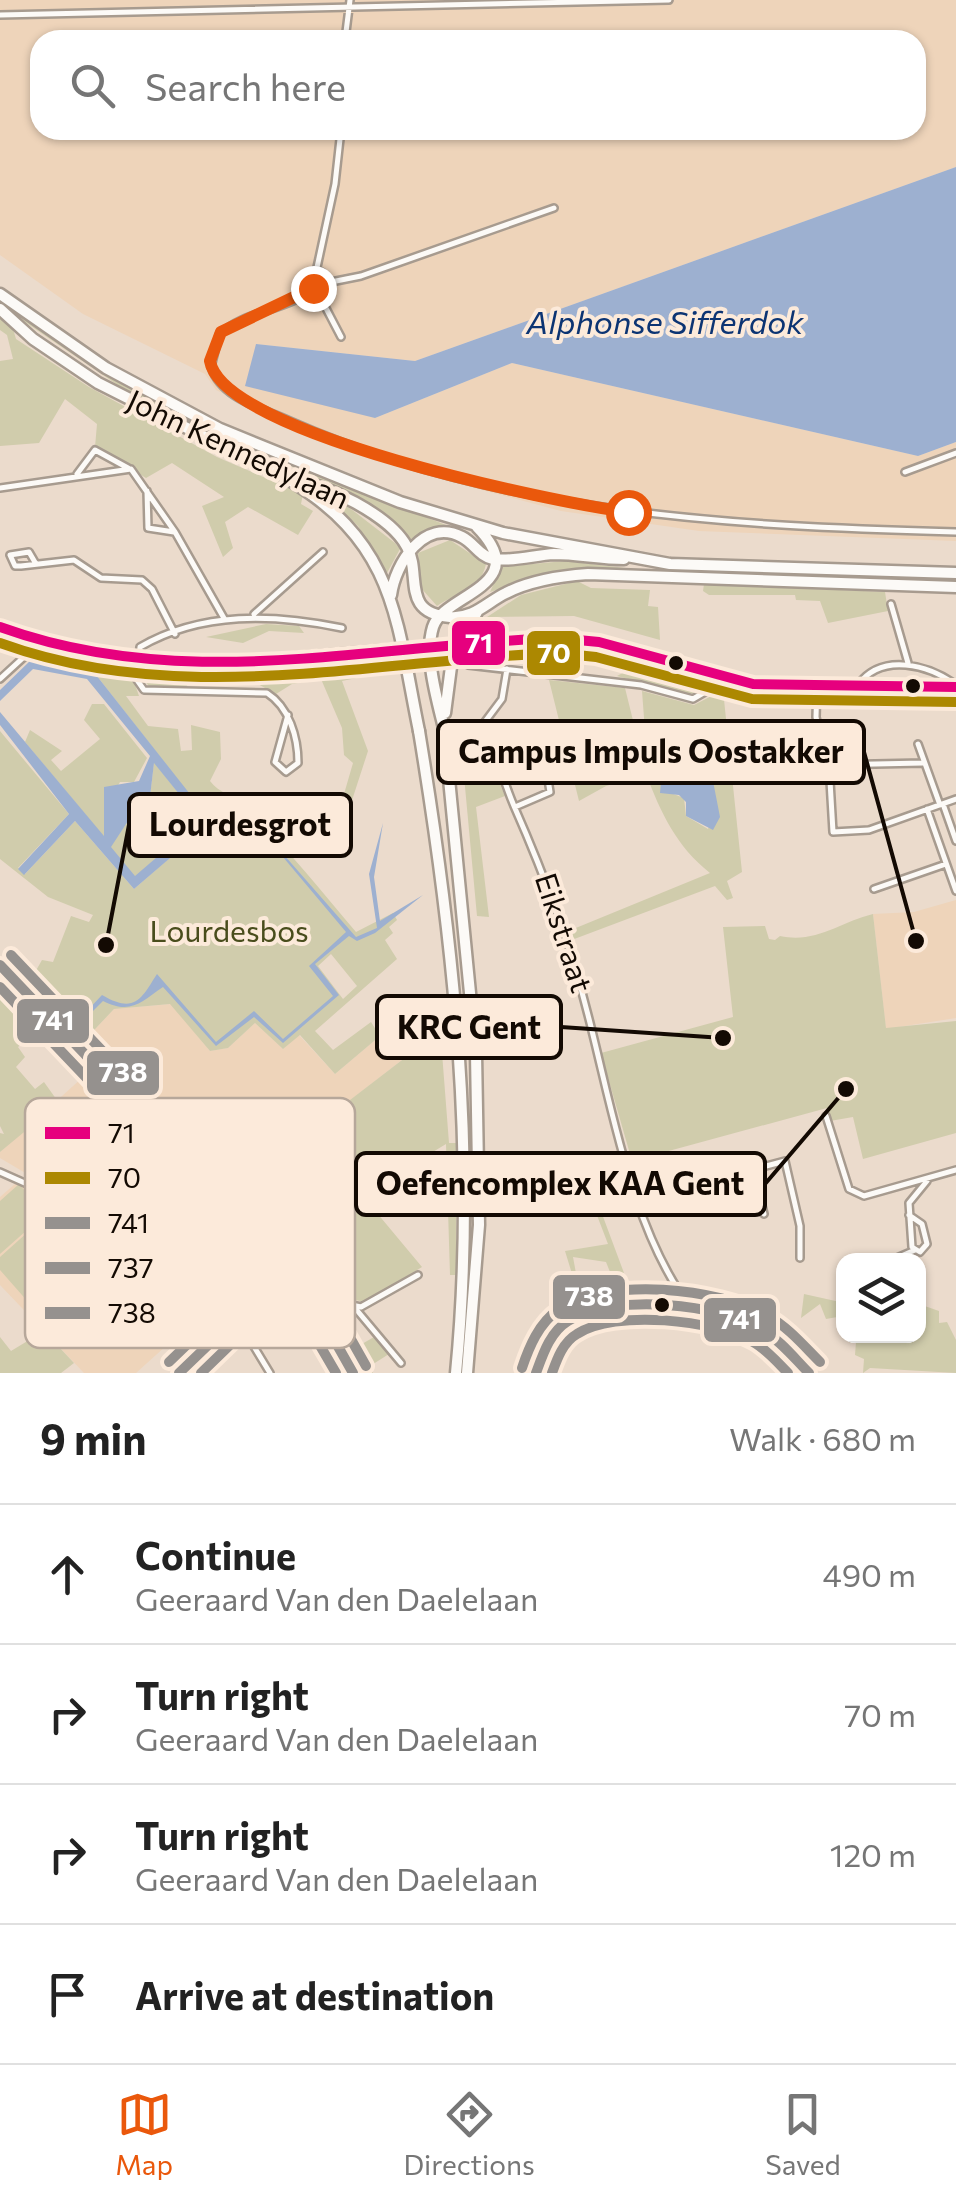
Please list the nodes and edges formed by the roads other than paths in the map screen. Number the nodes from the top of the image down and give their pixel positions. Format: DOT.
graph roads {
  1 [pos="669,0"];
  2 [pos="350,4"];
  3 [pos="0,15"];
  4 [pos="346,30"];
  5 [pos="340,140"];
  6 [pos="554,208"];
  7 [pos="316,272"];
  8 [pos="326,283"];
  9 [pos="315,289"];
  10 [pos="0,294"];
  11 [pos="0,309"];
  12 [pos="341,337"];
  13 [pos="956,453"];
  14 [pos="131,469"];
  15 [pos="905,472"];
  16 [pos="76,474"];
  17 [pos="290,480"];
  18 [pos="0,488"];
  19 [pos="147,488"];
  20 [pos="473,523"];
  21 [pos="176,532"];
  22 [pos="956,532"];
  23 [pos="409,550"];
  24 [pos="323,552"];
  25 [pos="493,559"];
  26 [pos="634,559"];
  27 [pos="36,564"];
  28 [pos="956,574"];
  29 [pos="956,586"];
  30 [pos="390,599"];
  31 [pos="891,604"];
  32 [pos="478,612"];
  33 [pos="252,616"];
  34 [pos="439,616"];
  35 [pos="225,620"];
  36 [pos="342,628"];
  37 [pos="0,630"];
  38 [pos="174,634"];
  39 [pos="38,643"];
  40 [pos="138,661"];
  41 [pos="908,664"];
  42 [pos="468,665"];
  43 [pos="508,669"];
  44 [pos="712,675"];
  45 [pos="0,679"];
  46 [pos="816,684"];
  47 [pos="858,685"];
  48 [pos="956,686"];
  49 [pos="288,715"];
  50 [pos="471,726"];
  51 [pos="444,728"];
  52 [pos="478,731"];
  53 [pos="918,744"];
  54 [pos="496,762"];
  55 [pos="923,763"];
  56 [pos="828,768"];
  57 [pos="766,779"];
  58 [pos="956,799"];
  59 [pos="941,804"];
  60 [pos="515,807"];
  61 [pos="927,809"];
  62 [pos="833,832"];
  63 [pos="821,838"];
  64 [pos="956,841"];
  65 [pos="946,864"];
  66 [pos="874,889"];
  67 [pos="956,890"];
  68 [pos="0,964"];
  69 [pos="127,1098"];
  70 [pos="826,1116"];
  71 [pos="753,1169"];
  72 [pos="956,1170"];
  73 [pos="0,1172"];
  74 [pos="929,1179"];
  75 [pos="25,1183"];
  76 [pos="888,1192"];
  77 [pos="640,1200"];
  78 [pos="908,1203"];
  79 [pos="764,1214"];
  80 [pos="909,1216"];
  81 [pos="915,1250"];
  82 [pos="909,1253"];
  83 [pos="800,1258"];
  84 [pos="418,1275"];
  85 [pos="585,1287"];
  86 [pos="476,1298"];
  87 [pos="355,1307"];
  88 [pos="692,1308"];
  89 [pos="355,1309"];
  90 [pos="595,1310"];
  91 [pos="206,1348"];
  92 [pos="255,1348"];
  93 [pos="339,1348"];
  94 [pos="401,1362"];
  95 [pos="185,1370"];
  96 [pos="270,1373"];
  97 [pos="353,1373"];
  98 [pos="452,1373"];
  99 [pos="467,1373"];
  100 [pos="475,1373"];
  101 [pos="536,1373"];
  102 [pos="809,1373"];
  1 -- 2 [label="street"];
  2 -- 3 [label="street"];
  2 -- 4 [label="street"];
  5 -- 7 [label="street"];
  6 -- 8 [label="street"];
  7 -- 8 [label="street"];
  7 -- 9 [label="street"];
  8 -- 9 [label="street"];
  9 -- 12 [label="street"];
  9 -- 22 [label="street"];
  10 -- 20 [label="highway, John Kennedylaan"];
  11 -- 17 [label="highway, John Kennedylaan"];
  13 -- 15 [label="street"];
  14 -- 16 [label="street"];
  14 -- 16 [label="street"];
  14 -- 19 [label="street"];
  16 -- 18 [label="street"];
  17 -- 23 [label="highway, John Kennedylaan"];
  17 -- 30 [label="highway"];
  19 -- 21 [label="street"];
  19 -- 21 [label="street"];
  20 -- 25 [label="highway"];
  20 -- 26 [label="highway, John Kennedylaan"];
  21 -- 35 [label="street"];
  23 -- 25 [label="highway"];
  23 -- 30 [label="highway"];
  23 -- 34 [label="highway"];
  24 -- 33 [label="street"];
  25 -- 26 [label="highway"];
  25 -- 34 [label="highway"];
  26 -- 28 [label="highway, John Kennedylaan"];
  27 -- 27 [label="street"];
  27 -- 38 [label="street"];
  29 -- 32 [label="highway"];
  30 -- 98 [label="highway"];
  31 -- 41 [label="street"];
  32 -- 34 [label="highway"];
  32 -- 51 [label="highway"];
  33 -- 35 [label="street"];
  33 -- 36 [label="street"];
  34 -- 51 [label="highway"];
  35 -- 38 [label="street"];
  37 -- 39 [label="street"];
  38 -- 40 [label="street"];
  39 -- 40 [label="street"];
  39 -- 45 [label="street"];
  40 -- 44 [label="street, bridge"];
  40 -- 49 [label="street"];
  41 -- 47 [label="street"];
  41 -- 48 [label="street"];
  42 -- 43 [label="street"];
  43 -- 44 [label="street"];
  43 -- 52 [label="street"];
  44 -- 46 [label="street"];
  46 -- 47 [label="street"];
  46 -- 56 [label="street"];
  47 -- 48 [label="street"];
  49 -- 49 [label="street"];
  50 -- 52 [label="street, Eikstraat"];
  51 -- 86 [label="highway"];
  52 -- 54 [label="street, Eikstraat"];
  53 -- 55 [label="street"];
  54 -- 60 [label="street, Eikstraat"];
  54 -- 60 [label="street"];
  55 -- 56 [label="street"];
  55 -- 59 [label="street"];
  56 -- 57 [label="street"];
  56 -- 62 [label="street"];
  58 -- 59 [label="street"];
  59 -- 61 [label="street"];
  59 -- 64 [label="street"];
  60 -- 77 [label="street, Eikstraat"];
  61 -- 62 [label="street"];
  61 -- 65 [label="street"];
  62 -- 63 [label="street"];
  65 -- 66 [label="street"];
  65 -- 67 [label="street"];
  68 -- 69 [label="street"];
  70 -- 76 [label="street"];
  71 -- 77 [label="street"];
  71 -- 79 [label="street"];
  71 -- 83 [label="street"];
  72 -- 74 [label="street"];
  73 -- 75 [label="street"];
  74 -- 76 [label="street"];
  74 -- 78 [label="street"];
  76 -- 78 [label="street"];
  77 -- 88 [label="street, Eikstraat"];
  78 -- 80 [label="street"];
  80 -- 81 [label="street"];
  80 -- 81 [label="street"];
  81 -- 82 [label="street"];
  84 -- 87 [label="street"];
  85 -- 90 [label="street"];
  86 -- 99 [label="highway"];
  86 -- 100 [label="highway"];
  88 -- 90 [label="street"];
  88 -- 102 [label="street"];
  89 -- 94 [label="street"];
  90 -- 101 [label="street"];
  91 -- 95 [label="street"];
  92 -- 96 [label="street"];
  93 -- 97 [label="street"];
}
